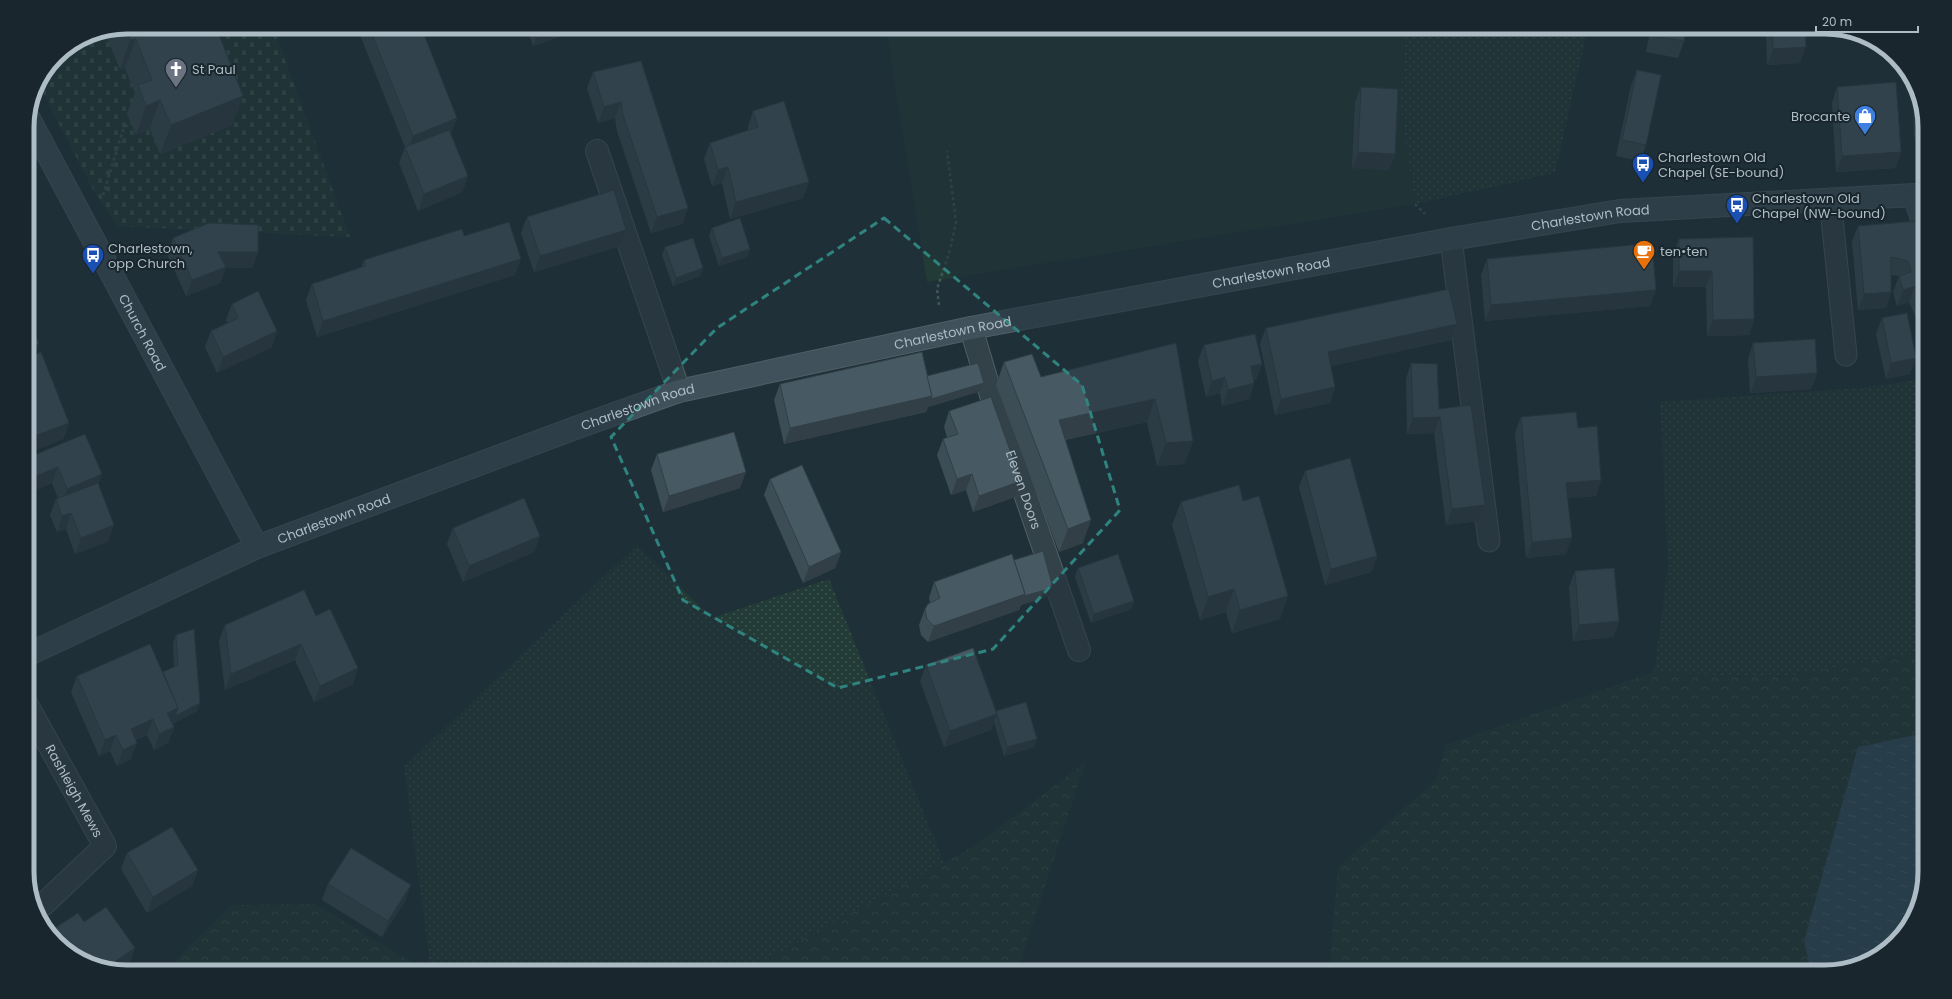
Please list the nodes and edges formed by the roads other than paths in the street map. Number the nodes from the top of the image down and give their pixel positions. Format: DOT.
graph roads {
  1 [pos="34,128"];
  2 [pos="597,150"];
  3 [pos="1918,194"];
  4 [pos="1830,199"];
  5 [pos="1451,239"];
  6 [pos="971,328"];
  7 [pos="1846,355"];
  8 [pos="679,391"];
  9 [pos="1489,541"];
  10 [pos="257,547"];
  11 [pos="1078,650"];
  12 [pos="34,652"];
  13 [pos="34,718"];
  14 [pos="44,904"];
  1 -- 10 [label="street, Church Road"];
  2 -- 8 [label="street"];
  3 -- 4 [label="street, Charlestown Road"];
  4 -- 5 [label="street, Charlestown Road"];
  4 -- 7 [label="lane"];
  5 -- 6 [label="street, Charlestown Road"];
  5 -- 9 [label="lane"];
  6 -- 8 [label="street, Charlestown Road"];
  6 -- 11 [label="street, Eleven Doors"];
  8 -- 10 [label="street, Charlestown Road"];
  10 -- 12 [label="street, Charlestown Road"];
  13 -- 14 [label="street, Rashleigh Mews"];
}
